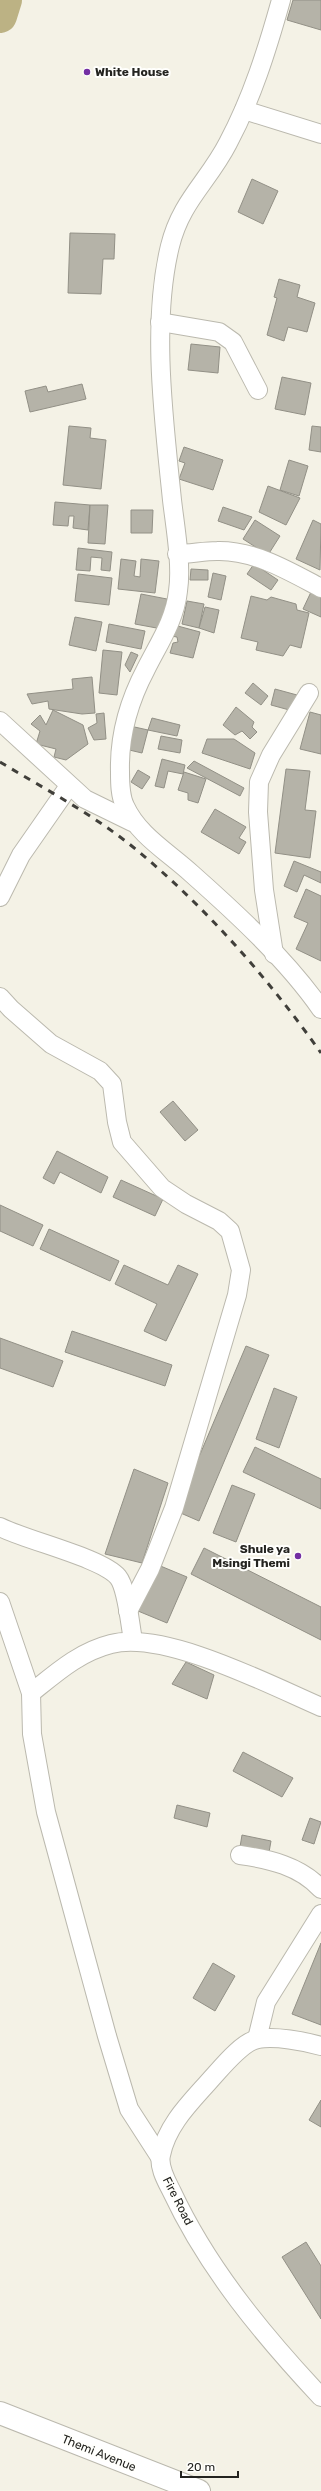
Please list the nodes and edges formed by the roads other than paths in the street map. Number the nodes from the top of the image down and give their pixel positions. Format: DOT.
graph roads {
  1 [pos="281,0"];
  2 [pos="244,110"];
  3 [pos="321,134"];
  4 [pos="160,322"];
  5 [pos="258,390"];
  6 [pos="177,554"];
  7 [pos="321,588"];
  8 [pos="309,693"];
  9 [pos="0,721"];
  10 [pos="70,786"];
  11 [pos="132,822"];
  12 [pos="2,886"];
  13 [pos="274,954"];
  14 [pos="0,997"];
  15 [pos="321,1009"];
  16 [pos="0,1527"];
  17 [pos="0,1602"];
  18 [pos="128,1611"];
  19 [pos="133,1640"];
  20 [pos="31,1693"];
  21 [pos="321,1707"];
  22 [pos="240,1855"];
  23 [pos="321,1888"];
  24 [pos="321,1914"];
  25 [pos="257,2039"];
  26 [pos="321,2046"];
  27 [pos="160,2157"];
  28 [pos="321,2398"];
  29 [pos="0,2413"];
  30 [pos="199,2491"];
  1 -- 2 [label="street"];
  2 -- 3 [label="street"];
  2 -- 4 [label="street"];
  4 -- 5 [label="street"];
  4 -- 6 [label="street"];
  6 -- 7 [label="street"];
  6 -- 11 [label="street"];
  8 -- 13 [label="street"];
  9 -- 10 [label="street"];
  10 -- 11 [label="street"];
  10 -- 12 [label="street"];
  11 -- 13 [label="street"];
  13 -- 15 [label="street"];
  14 -- 18 [label="street"];
  16 -- 18 [label="street"];
  17 -- 20 [label="street"];
  18 -- 19 [label="street"];
  19 -- 20 [label="street"];
  19 -- 21 [label="street"];
  20 -- 27 [label="street"];
  22 -- 23 [label="street"];
  24 -- 25 [label="street"];
  25 -- 26 [label="street"];
  25 -- 27 [label="street"];
  27 -- 28 [label="street, Fire Road"];
  29 -- 30 [label="street, Themi Avenue"];
}
